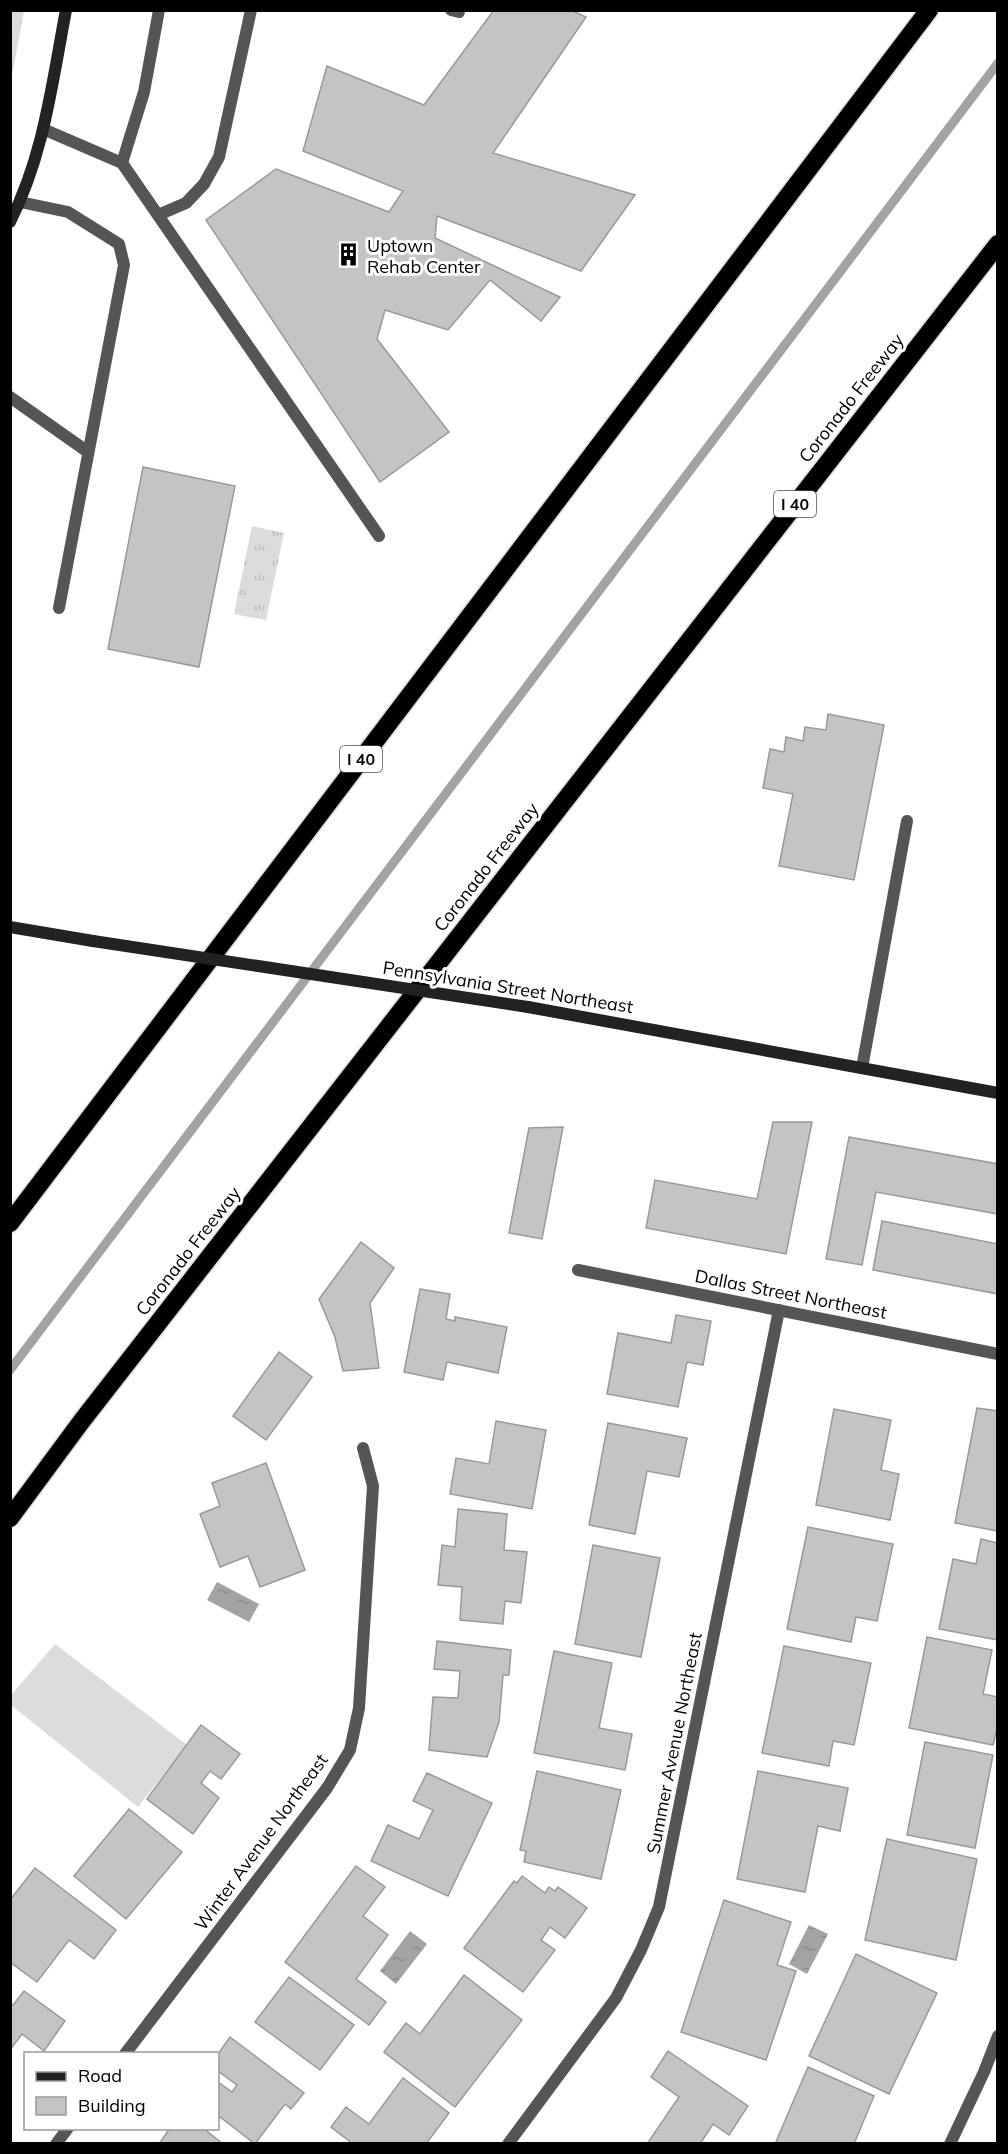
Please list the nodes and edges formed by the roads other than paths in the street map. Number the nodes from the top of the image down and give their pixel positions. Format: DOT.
graph roads {
  1 [pos="66,10"];
  2 [pos="159,10"];
  3 [pos="251,10"];
  4 [pos="929,10"];
  5 [pos="43,129"];
  6 [pos="122,163"];
  7 [pos="20,202"];
  8 [pos="158,215"];
  9 [pos="10,222"];
  10 [pos="998,244"];
  11 [pos="10,397"];
  12 [pos="88,452"];
  13 [pos="380,536"];
  14 [pos="59,608"];
  15 [pos="908,821"];
  16 [pos="10,927"];
  17 [pos="862,1068"];
  18 [pos="998,1093"];
  19 [pos="10,1223"];
  20 [pos="578,1270"];
  21 [pos="779,1310"];
  22 [pos="998,1354"];
  23 [pos="363,1448"];
  24 [pos="10,1518"];
  25 [pos="998,2036"];
  26 [pos="127,2052"];
  27 [pos="66,2130"];
  28 [pos="56,2144"];
  29 [pos="508,2144"];
  30 [pos="950,2144"];
  1 -- 5 [label="street"];
  2 -- 6 [label="street"];
  3 -- 8 [label="street"];
  4 -- 19 [label="highway, I 40"];
  5 -- 6 [label="street"];
  5 -- 7 [label="street"];
  6 -- 8 [label="street"];
  7 -- 9 [label="street"];
  7 -- 12 [label="street"];
  8 -- 13 [label="street"];
  10 -- 24 [label="highway, Coronado Freeway / I 40"];
  11 -- 12 [label="street"];
  12 -- 14 [label="street"];
  15 -- 17 [label="street"];
  16 -- 17 [label="street, Pennsylvania Street Northeast, bridge"];
  17 -- 18 [label="street, Pennsylvania Street Northeast"];
  20 -- 21 [label="street, Dallas Street Northeast"];
  21 -- 22 [label="street, Dallas Street Northeast"];
  21 -- 29 [label="street, Summer Avenue Northeast"];
  23 -- 26 [label="street, Winter Avenue Northeast"];
  25 -- 30 [label="street"];
  27 -- 28 [label="street"];
}
